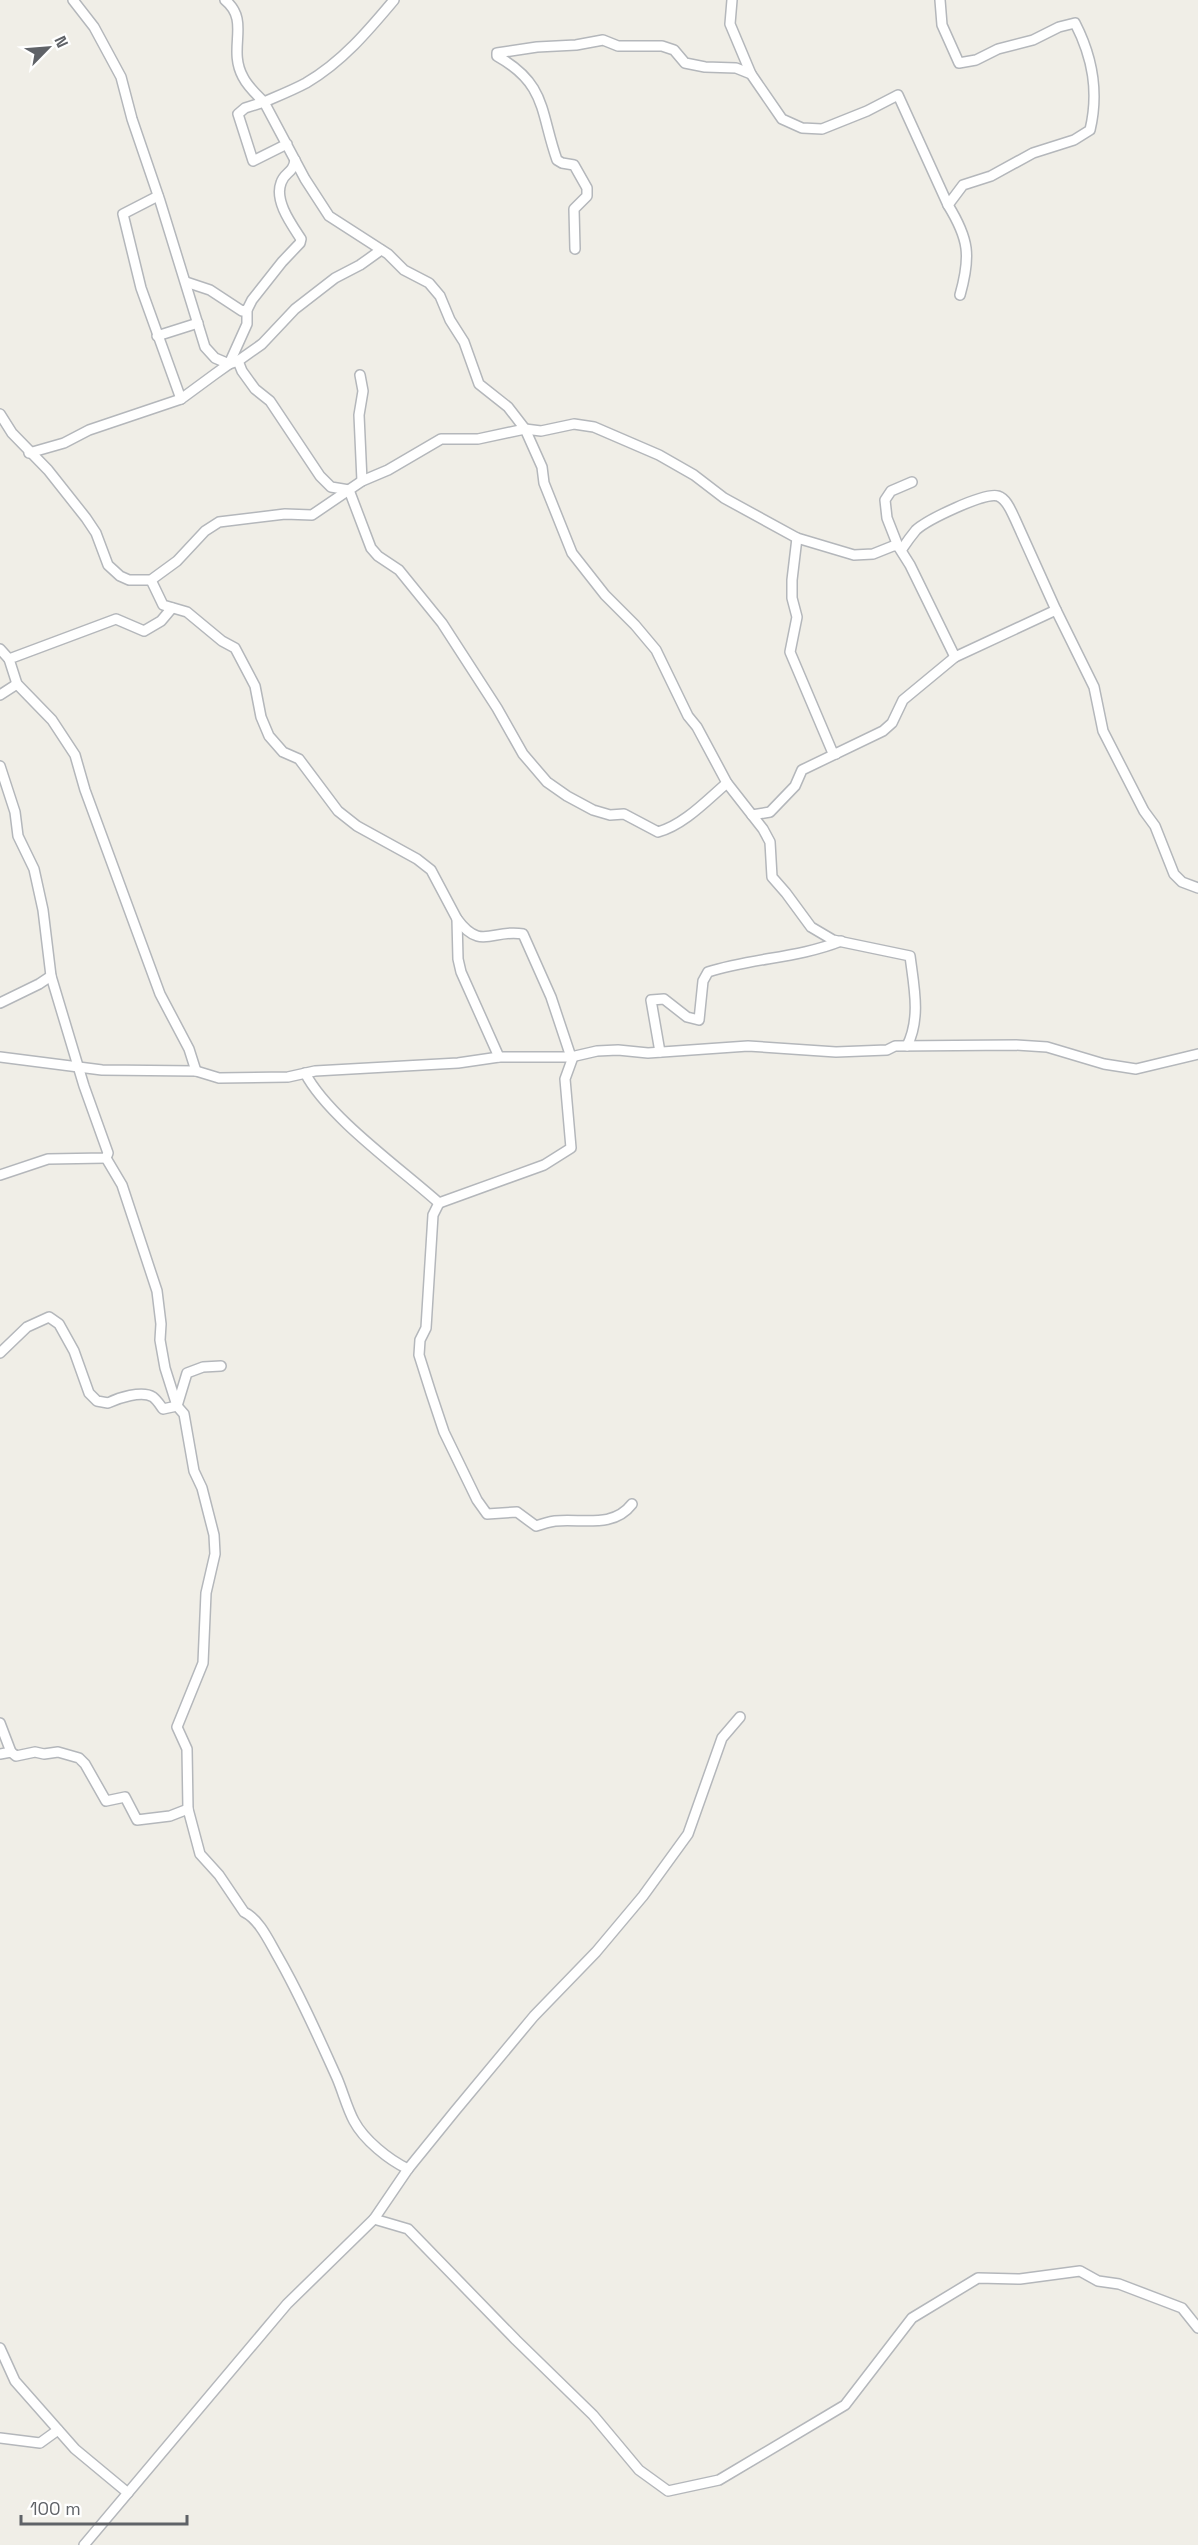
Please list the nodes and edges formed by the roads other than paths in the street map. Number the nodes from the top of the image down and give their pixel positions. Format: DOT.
graph roads {
  1 [pos="74,0"];
  2 [pos="225,0"];
  3 [pos="394,0"];
  4 [pos="732,0"];
  5 [pos="940,0"];
  6 [pos="751,74"];
  7 [pos="264,102"];
  8 [pos="287,144"];
  9 [pos="295,160"];
  10 [pos="158,196"];
  11 [pos="948,205"];
  12 [pos="575,249"];
  13 [pos="381,250"];
  14 [pos="186,282"];
  15 [pos="960,295"];
  16 [pos="247,309"];
  17 [pos="198,323"];
  18 [pos="157,336"];
  19 [pos="233,362"];
  20 [pos="360,375"];
  21 [pos="181,399"];
  22 [pos="0,414"];
  23 [pos="525,429"];
  24 [pos="29,453"];
  25 [pos="362,481"];
  26 [pos="912,482"];
  27 [pos="349,490"];
  28 [pos="797,538"];
  29 [pos="900,548"];
  30 [pos="151,580"];
  31 [pos="172,608"];
  32 [pos="1056,610"];
  33 [pos="0,649"];
  34 [pos="955,657"];
  35 [pos="9,659"];
  36 [pos="17,684"];
  37 [pos="0,695"];
  38 [pos="836,754"];
  39 [pos="0,766"];
  40 [pos="727,783"];
  41 [pos="752,815"];
  42 [pos="1198,888"];
  43 [pos="458,920"];
  44 [pos="841,941"];
  45 [pos="51,976"];
  46 [pos="0,1003"];
  47 [pos="907,1046"];
  48 [pos="660,1052"];
  49 [pos="1198,1054"];
  50 [pos="0,1057"];
  51 [pos="499,1057"];
  52 [pos="572,1057"];
  53 [pos="78,1067"];
  54 [pos="196,1071"];
  55 [pos="305,1073"];
  56 [pos="106,1158"];
  57 [pos="0,1175"];
  58 [pos="439,1203"];
  59 [pos="0,1353"];
  60 [pos="221,1366"];
  61 [pos="177,1407"];
  62 [pos="632,1504"];
  63 [pos="741,1717"];
  64 [pos="0,1723"];
  65 [pos="11,1752"];
  66 [pos="0,1754"];
  67 [pos="188,1809"];
  68 [pos="408,2169"];
  69 [pos="374,2219"];
  70 [pos="1198,2328"];
  71 [pos="0,2348"];
  72 [pos="58,2430"];
  73 [pos="0,2438"];
  74 [pos="128,2493"];
  75 [pos="84,2545"];
  1 -- 10 [label="street"];
  2 -- 7 [label="street"];
  3 -- 7 [label="street"];
  4 -- 6 [label="street"];
  5 -- 11 [label="street"];
  6 -- 11 [label="street"];
  6 -- 12 [label="street"];
  7 -- 8 [label="street"];
  7 -- 8 [label="street"];
  8 -- 9 [label="street"];
  9 -- 13 [label="street"];
  9 -- 16 [label="street"];
  10 -- 14 [label="street"];
  10 -- 18 [label="street"];
  11 -- 15 [label="street"];
  13 -- 19 [label="street"];
  13 -- 23 [label="street"];
  14 -- 16 [label="street"];
  14 -- 17 [label="street"];
  16 -- 19 [label="street"];
  17 -- 18 [label="street"];
  17 -- 19 [label="street"];
  18 -- 21 [label="street"];
  19 -- 21 [label="street"];
  19 -- 27 [label="street"];
  20 -- 25 [label="street"];
  21 -- 24 [label="street"];
  22 -- 24 [label="street"];
  23 -- 25 [label="street"];
  23 -- 28 [label="street"];
  23 -- 40 [label="street"];
  24 -- 30 [label="street"];
  25 -- 27 [label="street"];
  26 -- 29 [label="street"];
  27 -- 30 [label="street"];
  27 -- 40 [label="street"];
  28 -- 29 [label="street"];
  28 -- 38 [label="street"];
  29 -- 32 [label="street"];
  29 -- 34 [label="street"];
  30 -- 31 [label="street"];
  31 -- 35 [label="street"];
  31 -- 43 [label="street"];
  32 -- 34 [label="street"];
  32 -- 42 [label="street"];
  33 -- 35 [label="street"];
  34 -- 38 [label="street"];
  35 -- 36 [label="street"];
  36 -- 37 [label="street"];
  36 -- 54 [label="street"];
  38 -- 41 [label="street"];
  39 -- 45 [label="street"];
  40 -- 41 [label="street"];
  41 -- 44 [label="street"];
  43 -- 51 [label="street"];
  43 -- 52 [label="street"];
  44 -- 47 [label="street"];
  44 -- 48 [label="street"];
  45 -- 46 [label="street"];
  45 -- 53 [label="street"];
  47 -- 48 [label="street"];
  47 -- 49 [label="street"];
  48 -- 52 [label="street"];
  50 -- 53 [label="street"];
  51 -- 52 [label="street"];
  51 -- 55 [label="street"];
  52 -- 58 [label="street"];
  53 -- 54 [label="street"];
  53 -- 56 [label="street"];
  54 -- 55 [label="street"];
  55 -- 58 [label="street"];
  56 -- 57 [label="street"];
  56 -- 61 [label="street"];
  58 -- 62 [label="street"];
  59 -- 61 [label="street"];
  60 -- 61 [label="street"];
  61 -- 67 [label="street"];
  63 -- 68 [label="street"];
  64 -- 65 [label="street"];
  65 -- 66 [label="street"];
  65 -- 67 [label="street"];
  67 -- 68 [label="street"];
  68 -- 69 [label="street"];
  69 -- 70 [label="street"];
  69 -- 74 [label="street"];
  71 -- 72 [label="street"];
  72 -- 73 [label="street"];
  72 -- 74 [label="street"];
  74 -- 75 [label="street"];
}
